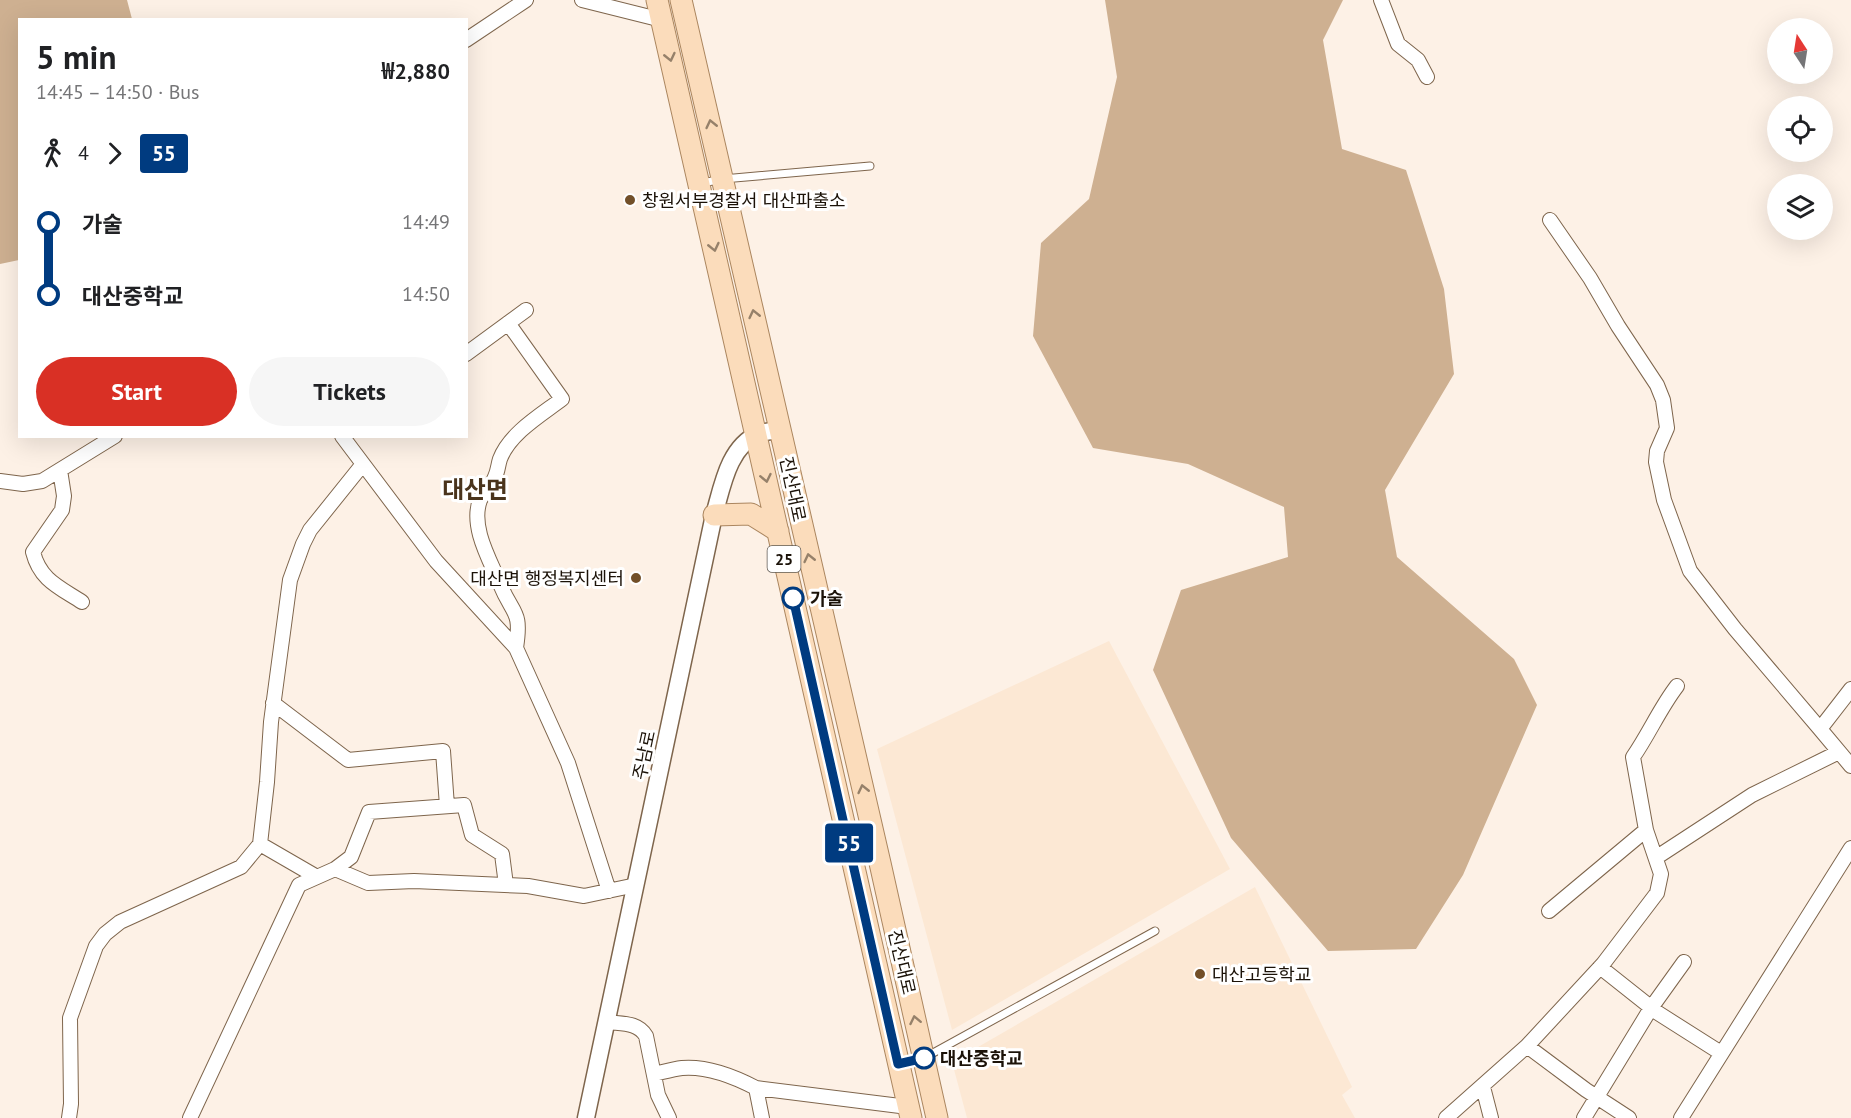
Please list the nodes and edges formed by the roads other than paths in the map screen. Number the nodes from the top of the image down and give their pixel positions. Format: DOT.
graph roads {
  1 [pos="526,0"];
  2 [pos="582,0"];
  3 [pos="681,0"];
  4 [pos="1381,0"];
  5 [pos="659,10"];
  6 [pos="468,39"];
  7 [pos="1427,77"];
  8 [pos="870,166"];
  9 [pos="723,179"];
  10 [pos="700,184"];
  11 [pos="1550,220"];
  12 [pos="526,310"];
  13 [pos="508,323"];
  14 [pos="468,353"];
  15 [pos="781,429"];
  16 [pos="757,434"];
  17 [pos="112,438"];
  18 [pos="344,438"];
  19 [pos="363,464"];
  20 [pos="60,470"];
  21 [pos="0,481"];
  22 [pos="714,515"];
  23 [pos="778,531"];
  24 [pos="82,602"];
  25 [pos="516,648"];
  26 [pos="1677,686"];
  27 [pos="1851,689"];
  28 [pos="273,703"];
  29 [pos="1820,729"];
  30 [pos="1839,752"];
  31 [pos="1851,766"];
  32 [pos="447,806"];
  33 [pos="1646,830"];
  34 [pos="260,844"];
  35 [pos="1851,848"];
  36 [pos="1657,857"];
  37 [pos="335,869"];
  38 [pos="317,877"];
  39 [pos="506,885"];
  40 [pos="636,885"];
  41 [pos="609,891"];
  42 [pos="1549,911"];
  43 [pos="1155,931"];
  44 [pos="1684,962"];
  45 [pos="1600,967"];
  46 [pos="1651,1008"];
  47 [pos="607,1022"];
  48 [pos="1527,1046"];
  49 [pos="1721,1053"];
  50 [pos="924,1058"];
  51 [pos="898,1064"];
  52 [pos="654,1074"];
  53 [pos="1483,1087"];
  54 [pos="756,1088"];
  55 [pos="1596,1097"];
  56 [pos="910,1113"];
  57 [pos="69,1118"];
  58 [pos="190,1118"];
  59 [pos="586,1118"];
  60 [pos="669,1118"];
  61 [pos="762,1118"];
  62 [pos="937,1118"];
  63 [pos="1446,1118"];
  64 [pos="1491,1118"];
  65 [pos="1584,1118"];
  66 [pos="1629,1118"];
  67 [pos="1682,1118"];
  1 -- 6 [label="street"];
  2 -- 5 [label="street"];
  9 -- 3 [label="main road, 진산대로 / 25, one-way"];
  4 -- 7 [label="street"];
  5 -- 10 [label="main road, 진산대로 / 25, one-way"];
  8 -- 9 [label="lane"];
  9 -- 10 [label="lane"];
  15 -- 9 [label="main road, 진산대로 / 25, one-way"];
  10 -- 16 [label="main road, 진산대로 / 25, one-way"];
  11 -- 29 [label="street"];
  12 -- 13 [label="street"];
  13 -- 14 [label="street"];
  13 -- 25 [label="street"];
  15 -- 16 [label="street"];
  50 -- 15 [label="main road, 진산대로 / 25, one-way"];
  16 -- 22 [label="street, 주남로"];
  16 -- 23 [label="main road, 진산대로 / 25, one-way"];
  17 -- 20 [label="street"];
  18 -- 19 [label="street"];
  19 -- 25 [label="street"];
  19 -- 28 [label="street"];
  20 -- 21 [label="street"];
  20 -- 24 [label="street"];
  22 -- 23 [label="main road"];
  22 -- 40 [label="street, 주남로"];
  23 -- 51 [label="main road, 진산대로 / 25"];
  25 -- 41 [label="street"];
  26 -- 33 [label="street"];
  27 -- 29 [label="street"];
  28 -- 32 [label="street"];
  28 -- 34 [label="street"];
  29 -- 30 [label="street"];
  30 -- 31 [label="street"];
  30 -- 36 [label="street"];
  32 -- 37 [label="street"];
  32 -- 39 [label="street"];
  33 -- 36 [label="street"];
  33 -- 42 [label="street"];
  34 -- 38 [label="street"];
  34 -- 57 [label="street"];
  35 -- 49 [label="street"];
  36 -- 45 [label="street"];
  37 -- 38 [label="street"];
  37 -- 39 [label="street"];
  38 -- 58 [label="street"];
  39 -- 41 [label="street"];
  40 -- 41 [label="street"];
  40 -- 47 [label="street, 주남로"];
  43 -- 50 [label="lane"];
  44 -- 46 [label="street"];
  45 -- 46 [label="street"];
  45 -- 48 [label="street"];
  46 -- 49 [label="street"];
  46 -- 55 [label="street"];
  47 -- 52 [label="street"];
  47 -- 59 [label="street, 주남로"];
  48 -- 53 [label="street"];
  48 -- 55 [label="street"];
  49 -- 67 [label="street"];
  50 -- 51 [label="lane"];
  50 -- 62 [label="main road, 진산대로 / 25"];
  51 -- 56 [label="main road, 진산대로 / 25"];
  52 -- 54 [label="street"];
  52 -- 60 [label="street"];
  53 -- 63 [label="street"];
  53 -- 64 [label="street"];
  54 -- 56 [label="street"];
  54 -- 61 [label="street"];
  55 -- 65 [label="street"];
  55 -- 66 [label="street"];
}
